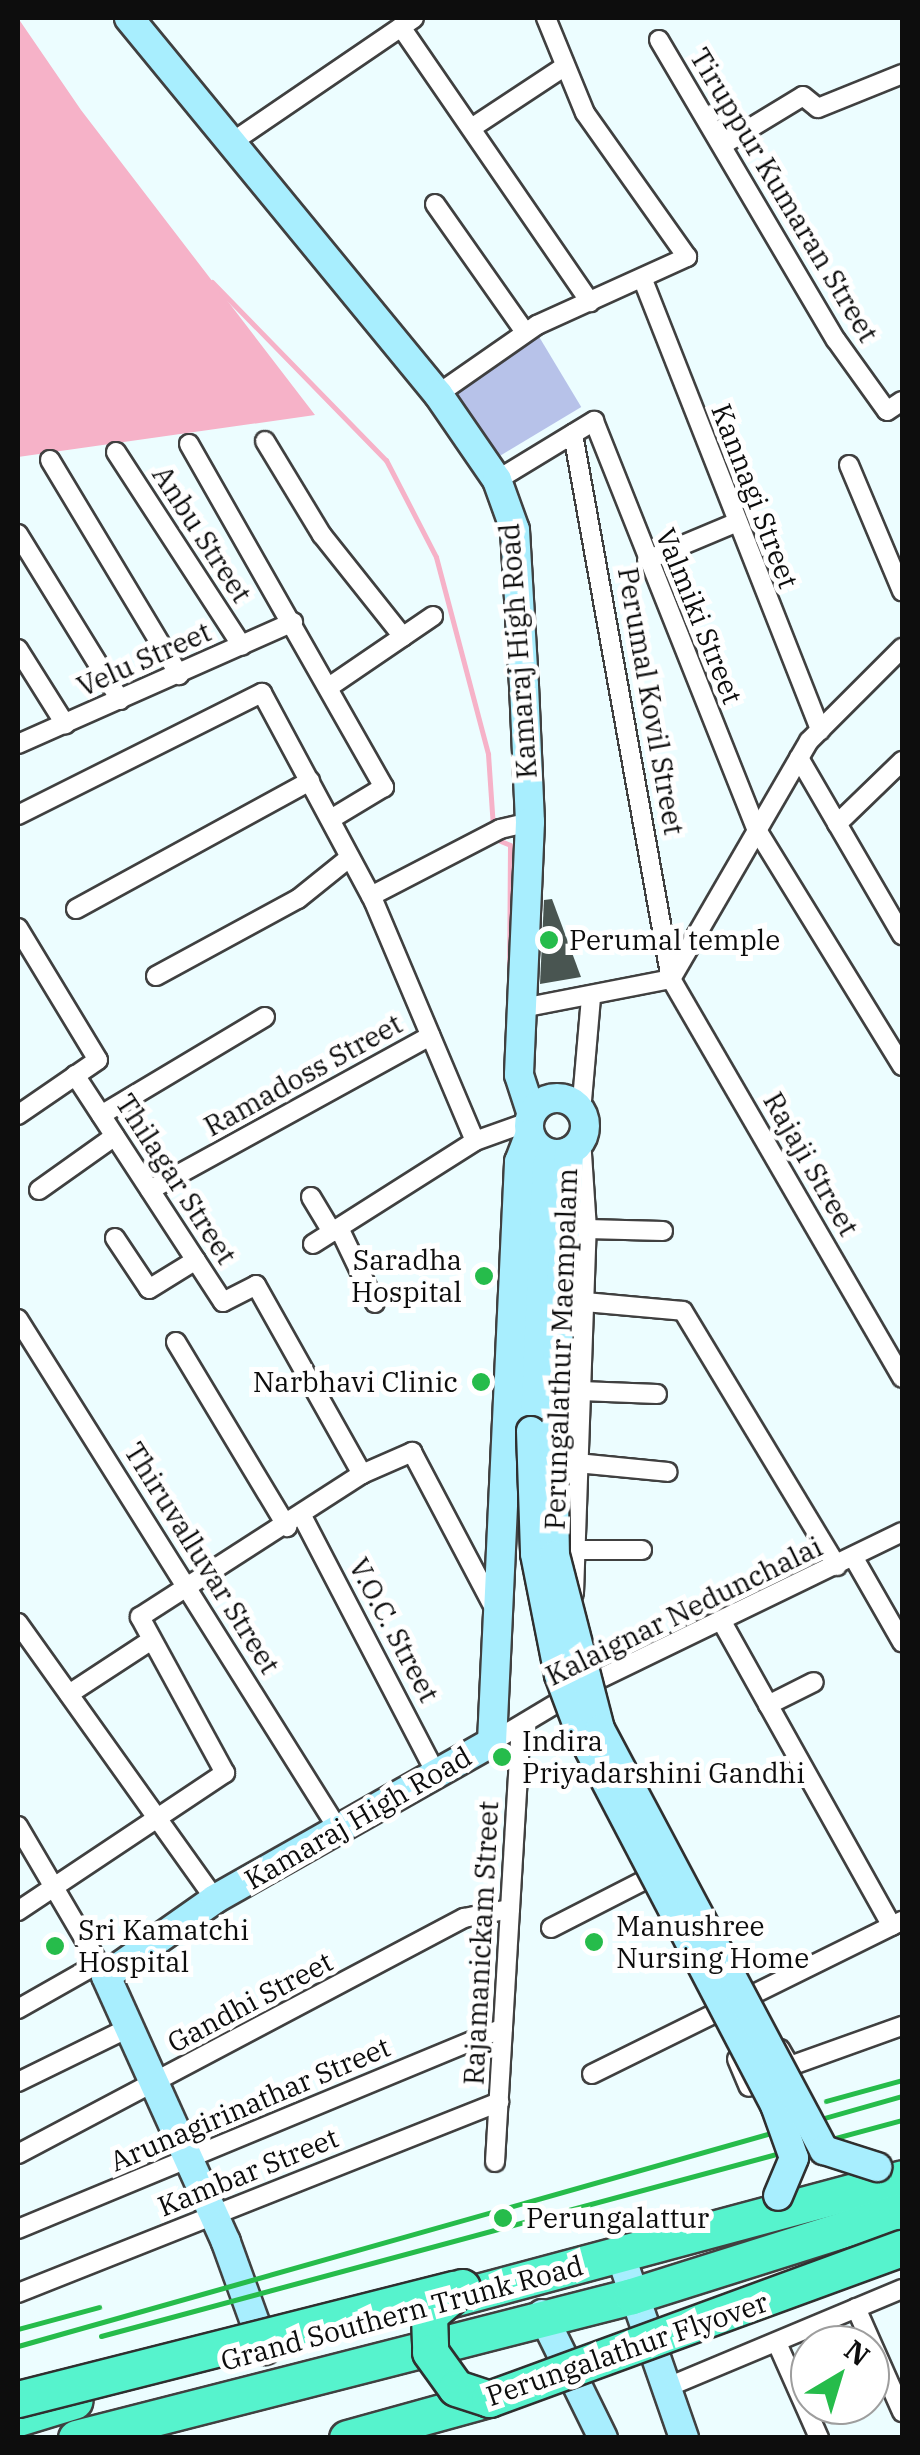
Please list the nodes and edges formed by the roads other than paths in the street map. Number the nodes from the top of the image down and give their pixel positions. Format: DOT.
graph roads {
  1 [pos="129,18"];
  2 [pos="378,18"];
  3 [pos="546,18"];
  4 [pos="402,26"];
  5 [pos="660,40"];
  6 [pos="560,69"];
  7 [pos="902,74"];
  8 [pos="476,125"];
  9 [pos="724,144"];
  10 [pos="228,145"];
  11 [pos="435,204"];
  12 [pos="643,280"];
  13 [pos="590,302"];
  14 [pos="525,332"];
  15 [pos="438,394"];
  16 [pos="902,401"];
  17 [pos="573,434"];
  18 [pos="265,442"];
  19 [pos="189,444"];
  20 [pos="116,452"];
  21 [pos="50,460"];
  22 [pos="848,465"];
  23 [pos="498,480"];
  24 [pos="735,523"];
  25 [pos="18,534"];
  26 [pos="647,560"];
  27 [pos="902,591"];
  28 [pos="433,616"];
  29 [pos="293,622"];
  30 [pos="403,637"];
  31 [pos="242,646"];
  32 [pos="902,648"];
  33 [pos="18,649"];
  34 [pos="179,675"];
  35 [pos="329,687"];
  36 [pos="120,700"];
  37 [pos="65,724"];
  38 [pos="820,730"];
  39 [pos="18,744"];
  40 [pos="799,758"];
  41 [pos="902,761"];
  42 [pos="310,781"];
  43 [pos="18,815"];
  44 [pos="330,819"];
  45 [pos="530,822"];
  46 [pos="837,824"];
  47 [pos="757,830"];
  48 [pos="349,858"];
  49 [pos="371,896"];
  50 [pos="76,909"];
  51 [pos="18,928"];
  52 [pos="902,934"];
  53 [pos="156,976"];
  54 [pos="671,978"];
  55 [pos="591,998"];
  56 [pos="266,1016"];
  57 [pos="521,1024"];
  58 [pos="430,1036"];
  59 [pos="894,1036"];
  60 [pos="902,1066"];
  61 [pos="76,1075"];
  62 [pos="18,1114"];
  63 [pos="101,1114"];
  64 [pos="553,1132"];
  65 [pos="115,1136"];
  66 [pos="475,1141"];
  67 [pos="39,1190"];
  68 [pos="150,1190"];
  69 [pos="311,1197"];
  70 [pos="587,1229"];
  71 [pos="336,1230"];
  72 [pos="662,1231"];
  73 [pos="116,1238"];
  74 [pos="312,1244"];
  75 [pos="196,1260"];
  76 [pos="585,1302"];
  77 [pos="375,1303"];
  78 [pos="18,1319"];
  79 [pos="176,1342"];
  80 [pos="902,1378"];
  81 [pos="581,1391"];
  82 [pos="657,1394"];
  83 [pos="542,1431"];
  84 [pos="578,1463"];
  85 [pos="668,1472"];
  86 [pos="362,1474"];
  87 [pos="294,1522"];
  88 [pos="902,1532"];
  89 [pos="573,1550"];
  90 [pos="642,1550"];
  91 [pos="846,1563"];
  92 [pos="188,1587"];
  93 [pos="722,1622"];
  94 [pos="18,1623"];
  95 [pos="503,1624"];
  96 [pos="150,1641"];
  97 [pos="902,1642"];
  98 [pos="814,1682"];
  99 [pos="589,1684"];
  100 [pos="69,1694"];
  101 [pos="557,1702"];
  102 [pos="768,1705"];
  103 [pos="521,1728"];
  104 [pos="492,1742"];
  105 [pos="435,1771"];
  106 [pos="158,1818"];
  107 [pos="18,1826"];
  108 [pos="338,1829"];
  109 [pos="645,1880"];
  110 [pos="57,1885"];
  111 [pos="215,1899"];
  112 [pos="510,1909"];
  113 [pos="18,1910"];
  114 [pos="897,1923"];
  115 [pos="552,1928"];
  116 [pos="102,1970"];
  117 [pos="750,1997"];
  118 [pos="18,2009"];
  119 [pos="716,2013"];
  120 [pos="902,2026"];
  121 [pos="503,2028"];
  122 [pos="124,2030"];
  123 [pos="592,2074"];
  124 [pos="18,2082"];
  125 [pos="150,2086"];
  126 [pos="749,2087"];
  127 [pos="499,2102"];
  128 [pos="18,2154"];
  129 [pos="188,2160"];
  130 [pos="495,2162"];
  131 [pos="894,2168"];
  132 [pos="778,2196"];
  133 [pos="902,2211"];
  134 [pos="214,2217"];
  135 [pos="868,2220"];
  136 [pos="18,2229"];
  137 [pos="902,2248"];
  138 [pos="620,2254"];
  139 [pos="462,2286"];
  140 [pos="18,2293"];
  141 [pos="901,2293"];
  142 [pos="632,2296"];
  143 [pos="856,2308"];
  144 [pos="542,2314"];
  145 [pos="777,2343"];
  146 [pos="265,2350"];
  147 [pos="662,2389"];
  148 [pos="489,2399"];
  149 [pos="18,2400"];
  150 [pos="902,2412"];
  151 [pos="18,2418"];
  152 [pos="76,2438"];
  153 [pos="348,2438"];
  154 [pos="603,2438"];
  155 [pos="684,2438"];
  156 [pos="819,2438"];
  1 -- 10 [label="street, Kamaraj High Road"];
  2 -- 4 [label="street"];
  3 -- 6 [label="street"];
  4 -- 8 [label="street"];
  4 -- 10 [label="street"];
  5 -- 9 [label="street, Tiruppur Kumaran Street"];
  6 -- 8 [label="street"];
  6 -- 12 [label="street"];
  7 -- 9 [label="street"];
  8 -- 13 [label="street"];
  9 -- 16 [label="street, Tiruppur Kumaran Street"];
  10 -- 15 [label="street, Kamaraj High Road"];
  11 -- 14 [label="street"];
  12 -- 13 [label="street"];
  12 -- 24 [label="street, Kannagi Street"];
  13 -- 14 [label="street"];
  14 -- 15 [label="street"];
  15 -- 23 [label="street, Kamaraj High Road"];
  17 -- 23 [label="street"];
  17 -- 26 [label="street, Valmiki Street"];
  17 -- 54 [label="street, Perumal Kovil Street"];
  18 -- 30 [label="street"];
  19 -- 29 [label="street"];
  20 -- 31 [label="street, Anbu Street"];
  21 -- 34 [label="street"];
  22 -- 27 [label="street"];
  23 -- 45 [label="street, Kamaraj High Road"];
  24 -- 26 [label="street"];
  24 -- 38 [label="street, Kannagi Street"];
  25 -- 36 [label="street"];
  26 -- 47 [label="street, Valmiki Street"];
  28 -- 30 [label="street"];
  29 -- 31 [label="street, Velu Street"];
  29 -- 35 [label="street"];
  30 -- 35 [label="street"];
  31 -- 34 [label="street, Velu Street"];
  32 -- 38 [label="street"];
  33 -- 37 [label="street"];
  34 -- 36 [label="street, Velu Street"];
  35 -- 44 [label="street"];
  36 -- 37 [label="street, Velu Street"];
  37 -- 39 [label="street, Velu Street"];
  38 -- 40 [label="street"];
  40 -- 46 [label="street"];
  40 -- 47 [label="street"];
  41 -- 46 [label="street"];
  42 -- 43 [label="street"];
  42 -- 44 [label="street"];
  42 -- 50 [label="street"];
  44 -- 48 [label="street"];
  45 -- 49 [label="street"];
  45 -- 57 [label="street, Kamaraj High Road"];
  46 -- 52 [label="street"];
  47 -- 54 [label="street"];
  47 -- 59 [label="street, Valmiki Street"];
  48 -- 49 [label="street"];
  48 -- 53 [label="street"];
  49 -- 58 [label="street"];
  51 -- 61 [label="street"];
  54 -- 55 [label="street"];
  54 -- 80 [label="street, Rajaji Street"];
  55 -- 57 [label="street"];
  55 -- 64 [label="street"];
  56 -- 63 [label="street"];
  57 -- 64 [label="street, Kamaraj High Road"];
  58 -- 66 [label="street"];
  58 -- 68 [label="street, Ramadoss Street"];
  59 -- 60 [label="street, Valmiki Street"];
  61 -- 62 [label="street"];
  61 -- 63 [label="street, Thilagar Street"];
  63 -- 65 [label="street, Thilagar Street"];
  64 -- 66 [label="street"];
  64 -- 70 [label="street"];
  64 -- 83 [label="street, Perungalathur Maempalam"];
  64 -- 95 [label="street, Kamaraj High Road"];
  65 -- 67 [label="street"];
  65 -- 68 [label="street, Thilagar Street"];
  66 -- 71 [label="street"];
  68 -- 75 [label="street, Thilagar Street"];
  69 -- 71 [label="street"];
  70 -- 72 [label="street"];
  70 -- 76 [label="street"];
  71 -- 74 [label="street"];
  71 -- 77 [label="street"];
  73 -- 75 [label="street"];
  75 -- 86 [label="street, Thilagar Street"];
  76 -- 81 [label="street"];
  76 -- 91 [label="street"];
  78 -- 92 [label="street, Thiruvalluvar Street"];
  79 -- 87 [label="street, V.O.C. Street"];
  81 -- 82 [label="street"];
  81 -- 84 [label="street"];
  83 -- 131 [label="street, Perungalathur Maempalam, bridge"];
  83 -- 132 [label="street, Perungalathur Maempalam, bridge"];
  84 -- 85 [label="street"];
  84 -- 89 [label="street"];
  86 -- 87 [label="street"];
  86 -- 95 [label="street"];
  87 -- 92 [label="street"];
  87 -- 105 [label="street, V.O.C. Street"];
  88 -- 91 [label="street, Kalaignar Nedunchalai"];
  89 -- 90 [label="street"];
  89 -- 99 [label="street"];
  91 -- 93 [label="street, Kalaignar Nedunchalai"];
  91 -- 97 [label="street"];
  92 -- 96 [label="street"];
  92 -- 108 [label="street, Thiruvalluvar Street"];
  93 -- 99 [label="street, Kalaignar Nedunchalai"];
  93 -- 102 [label="street"];
  94 -- 100 [label="street"];
  95 -- 104 [label="street, Kamaraj High Road"];
  96 -- 100 [label="street"];
  96 -- 106 [label="street"];
  98 -- 102 [label="street"];
  99 -- 101 [label="street, Kalaignar Nedunchalai"];
  99 -- 117 [label="street"];
  100 -- 106 [label="street"];
  101 -- 103 [label="street, Kalaignar Nedunchalai"];
  101 -- 109 [label="street"];
  102 -- 114 [label="street"];
  103 -- 104 [label="street, Kalaignar Nedunchalai"];
  103 -- 112 [label="street, Rajamanickam Street"];
  104 -- 105 [label="street, Kamaraj High Road"];
  105 -- 108 [label="street, Kamaraj High Road"];
  106 -- 110 [label="street"];
  106 -- 111 [label="street"];
  107 -- 110 [label="street"];
  108 -- 111 [label="street, Kamaraj High Road"];
  109 -- 115 [label="street"];
  109 -- 119 [label="street"];
  110 -- 113 [label="street"];
  110 -- 116 [label="street"];
  111 -- 116 [label="street, Kamaraj High Road"];
  112 -- 121 [label="street, Rajamanickam Street"];
  112 -- 125 [label="street, Gandhi Street"];
  114 -- 117 [label="street"];
  116 -- 118 [label="street"];
  116 -- 122 [label="street"];
  117 -- 119 [label="street"];
  117 -- 120 [label="street"];
  119 -- 123 [label="street"];
  119 -- 126 [label="street"];
  121 -- 127 [label="street, Rajamanickam Street"];
  121 -- 129 [label="street, Arunagirinathar Street"];
  122 -- 124 [label="street"];
  122 -- 125 [label="street"];
  125 -- 128 [label="street, Gandhi Street"];
  125 -- 129 [label="street"];
  127 -- 130 [label="street, Rajamanickam Street"];
  127 -- 134 [label="street, Kambar Street"];
  129 -- 134 [label="street"];
  129 -- 136 [label="street, Arunagirinathar Street"];
  131 -- 132 [label="highway"];
  131 -- 138 [label="highway, Grand Southern Trunk Road"];
  132 -- 139 [label="highway"];
  133 -- 135 [label="highway, Grand Southern Trunk Road"];
  134 -- 140 [label="street, Kambar Street"];
  134 -- 146 [label="street"];
  135 -- 141 [label="street"];
  135 -- 142 [label="highway, Grand Southern Trunk Road"];
  137 -- 148 [label="highway, Perungalathur Flyover, bridge"];
  138 -- 142 [label="street"];
  138 -- 146 [label="highway, Grand Southern Trunk Road"];
  139 -- 148 [label="highway, bridge"];
  139 -- 149 [label="highway, bridge"];
  141 -- 143 [label="street"];
  142 -- 144 [label="highway, Grand Southern Trunk Road"];
  142 -- 147 [label="street"];
  143 -- 145 [label="street"];
  143 -- 150 [label="street"];
  144 -- 152 [label="highway, Grand Southern Trunk Road"];
  144 -- 154 [label="street"];
  145 -- 147 [label="street"];
  145 -- 156 [label="street"];
  146 -- 151 [label="highway, Grand Southern Trunk Road"];
  147 -- 155 [label="street"];
  148 -- 153 [label="highway, Perungalathur Flyover"];
}
